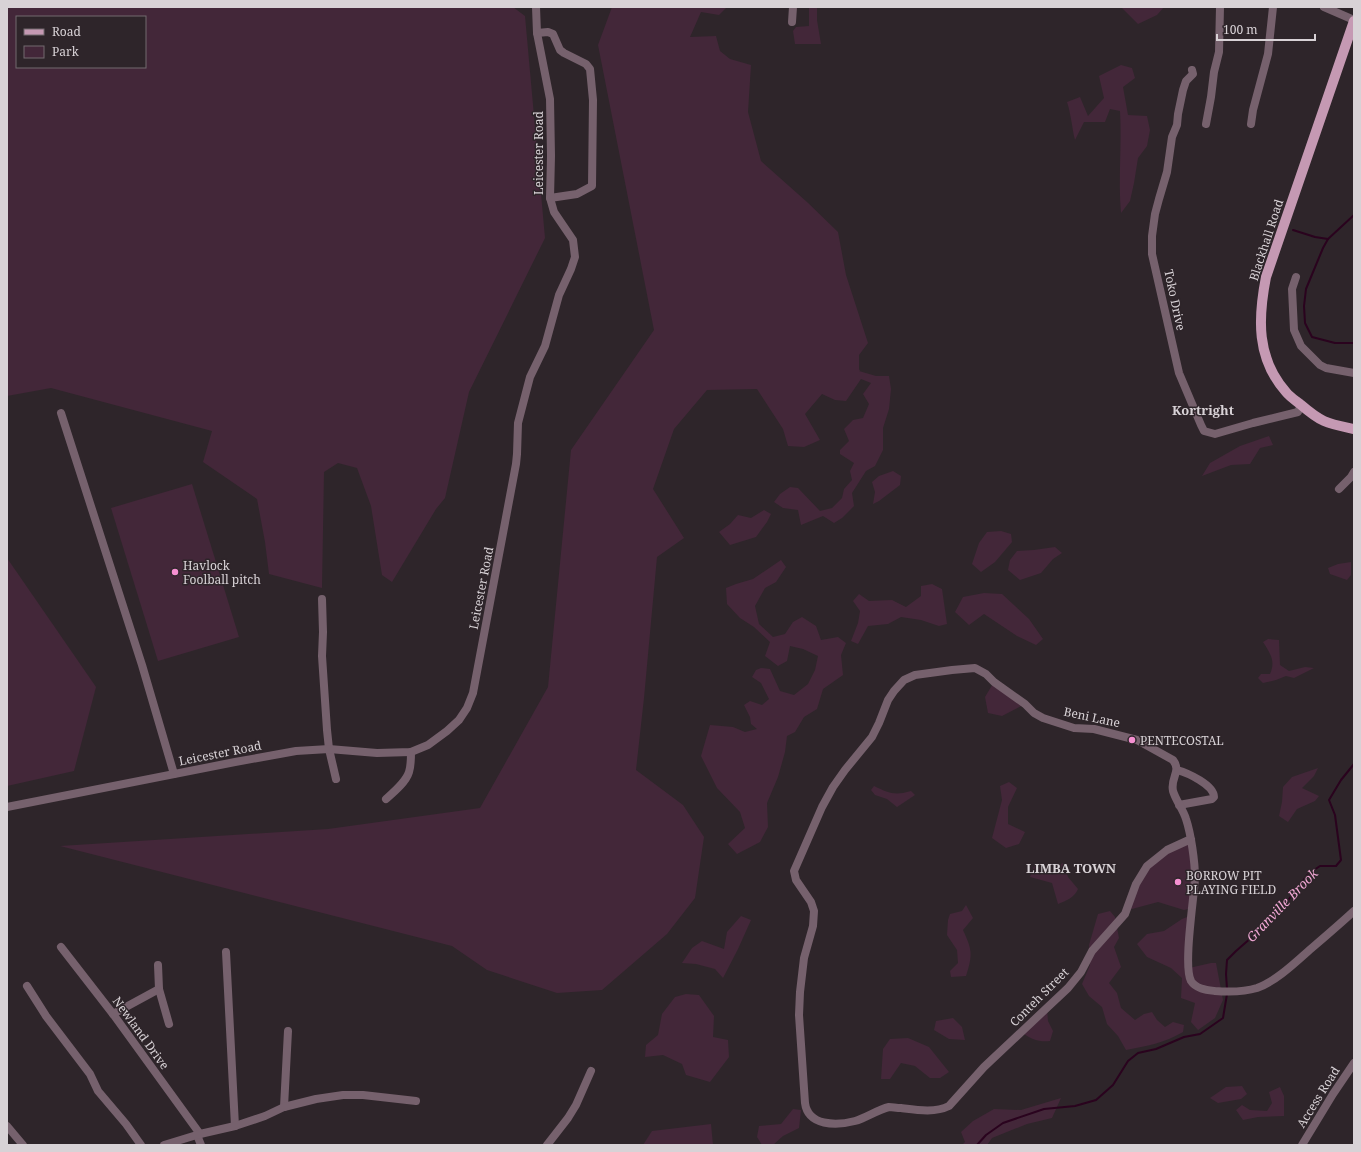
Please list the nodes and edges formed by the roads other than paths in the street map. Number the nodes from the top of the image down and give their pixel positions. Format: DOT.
graph roads {
  1 [pos="536,7"];
  2 [pos="793,7"];
  3 [pos="1220,7"];
  4 [pos="1273,7"];
  5 [pos="1324,7"];
  6 [pos="1354,21"];
  7 [pos="792,22"];
  8 [pos="537,33"];
  9 [pos="1192,70"];
  10 [pos="1206,124"];
  11 [pos="1251,124"];
  12 [pos="550,198"];
  13 [pos="1296,277"];
  14 [pos="1354,373"];
  15 [pos="1301,405"];
  16 [pos="61,413"];
  17 [pos="1354,429"];
  18 [pos="1354,472"];
  19 [pos="1339,489"];
  20 [pos="322,599"];
  21 [pos="329,748"];
  22 [pos="411,752"];
  23 [pos="1177,770"];
  24 [pos="174,774"];
  25 [pos="336,779"];
  26 [pos="386,799"];
  27 [pos="1179,805"];
  28 [pos="7,806"];
  29 [pos="1191,839"];
  30 [pos="1354,911"];
  31 [pos="61,947"];
  32 [pos="226,952"];
  33 [pos="158,965"];
  34 [pos="27,986"];
  35 [pos="159,989"];
  36 [pos="113,1014"];
  37 [pos="169,1024"];
  38 [pos="288,1031"];
  39 [pos="1354,1063"];
  40 [pos="591,1071"];
  41 [pos="416,1101"];
  42 [pos="284,1107"];
  43 [pos="889,1107"];
  44 [pos="7,1126"];
  45 [pos="235,1126"];
  46 [pos="198,1135"];
  47 [pos="22,1145"];
  48 [pos="141,1145"];
  49 [pos="164,1145"];
  50 [pos="201,1145"];
  51 [pos="547,1145"];
  52 [pos="1302,1145"];
  1 -- 8 [label="street, Leicester Road"];
  2 -- 7 [label="street"];
  3 -- 10 [label="street"];
  4 -- 11 [label="street"];
  5 -- 6 [label="street"];
  6 -- 15 [label="main road, Blackhall Road"];
  8 -- 12 [label="street, Leicester Road"];
  8 -- 12 [label="street"];
  9 -- 15 [label="street, Toko Drive"];
  12 -- 22 [label="street, Leicester Road"];
  13 -- 14 [label="street"];
  15 -- 17 [label="main road, Blackhall Road"];
  16 -- 24 [label="street"];
  18 -- 19 [label="street"];
  20 -- 21 [label="street"];
  21 -- 22 [label="street, Leicester Road"];
  21 -- 24 [label="street, Leicester Road"];
  21 -- 25 [label="street"];
  22 -- 26 [label="street"];
  23 -- 27 [label="street"];
  23 -- 27 [label="street"];
  23 -- 43 [label="street, Beni Lane"];
  24 -- 28 [label="street, Leicester Road"];
  27 -- 29 [label="street"];
  29 -- 30 [label="street"];
  29 -- 43 [label="street, Conteh Street"];
  31 -- 36 [label="street, Newland Drive"];
  32 -- 45 [label="street"];
  33 -- 35 [label="street"];
  34 -- 48 [label="street"];
  35 -- 36 [label="street"];
  35 -- 37 [label="street"];
  36 -- 46 [label="street, Newland Drive"];
  38 -- 42 [label="street"];
  39 -- 52 [label="street, Access Road"];
  40 -- 51 [label="street"];
  41 -- 42 [label="street"];
  42 -- 45 [label="street"];
  44 -- 47 [label="street"];
  45 -- 46 [label="street"];
  46 -- 49 [label="street"];
  46 -- 50 [label="street, Newland Drive"];
}
